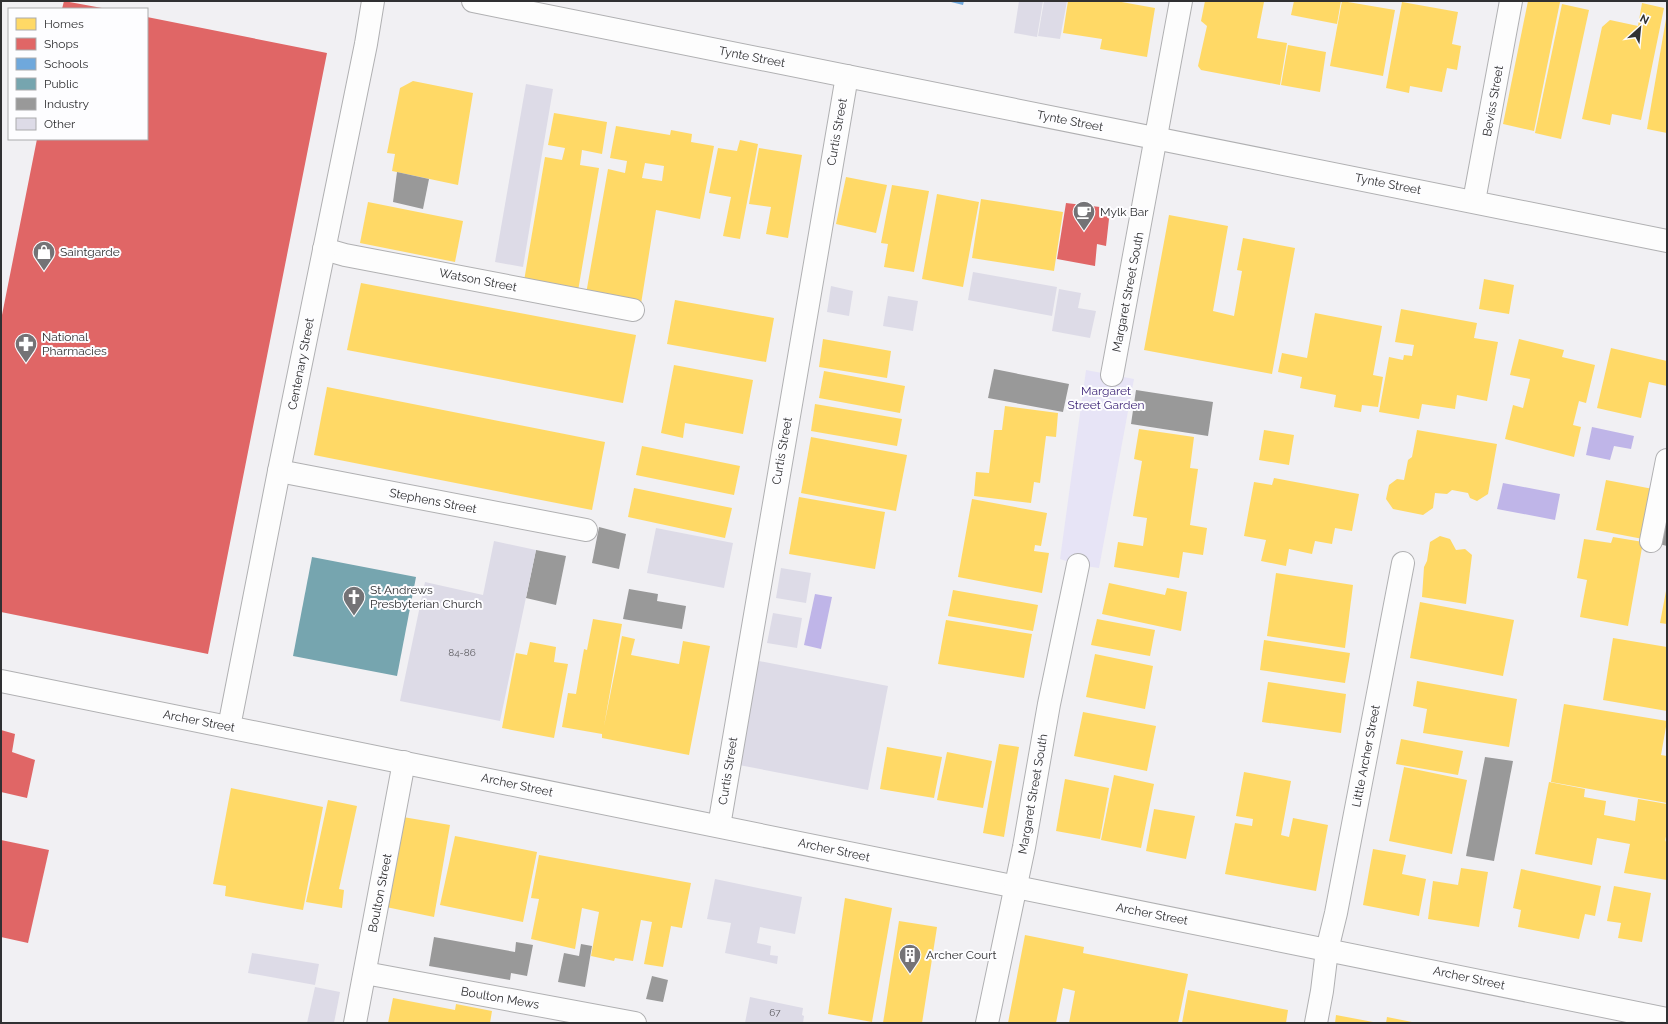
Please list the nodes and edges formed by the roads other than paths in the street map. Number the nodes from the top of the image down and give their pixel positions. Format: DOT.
graph roads {
  1 [pos="373,1"];
  2 [pos="473,1"];
  3 [pos="1182,1"];
  4 [pos="1511,1"];
  5 [pos="847,76"];
  6 [pos="1157,138"];
  7 [pos="1474,201"];
  8 [pos="1667,241"];
  9 [pos="324,249"];
  10 [pos="633,310"];
  11 [pos="1112,375"];
  12 [pos="1667,460"];
  13 [pos="279,471"];
  14 [pos="586,530"];
  15 [pos="1651,541"];
  16 [pos="1404,563"];
  17 [pos="1078,565"];
  18 [pos="1,682"];
  19 [pos="229,727"];
  20 [pos="404,762"];
  21 [pos="719,826"];
  22 [pos="1015,886"];
  23 [pos="1327,950"];
  24 [pos="365,973"];
  25 [pos="1667,1018"];
  26 [pos="355,1023"];
  27 [pos="635,1023"];
  28 [pos="987,1023"];
  29 [pos="1316,1023"];
  1 -- 9 [label="street, Centenary Street"];
  2 -- 5 [label="street, Tynte Street"];
  3 -- 6 [label="street, Margaret Street South"];
  4 -- 7 [label="street, Beviss Street"];
  5 -- 6 [label="street, Tynte Street"];
  5 -- 21 [label="street, Curtis Street"];
  6 -- 7 [label="street, Tynte Street"];
  6 -- 11 [label="street, Margaret Street South"];
  7 -- 8 [label="street, Tynte Street"];
  9 -- 10 [label="street, Watson Street"];
  9 -- 13 [label="street, Centenary Street"];
  12 -- 15 [label="street"];
  13 -- 14 [label="street, Stephens Street"];
  13 -- 19 [label="street, Centenary Street"];
  16 -- 23 [label="street, Little Archer Street"];
  17 -- 22 [label="street, Margaret Street South"];
  18 -- 19 [label="street, Archer Street"];
  19 -- 20 [label="street, Archer Street"];
  20 -- 21 [label="street, Archer Street"];
  20 -- 24 [label="street, Boulton Street"];
  21 -- 22 [label="street, Archer Street"];
  22 -- 23 [label="street, Archer Street"];
  22 -- 28 [label="street, Margaret Street South"];
  23 -- 25 [label="street, Archer Street"];
  23 -- 29 [label="street, Little Archer Street"];
  24 -- 26 [label="street, Boulton Street"];
  24 -- 27 [label="street, Boulton Mews"];
}
